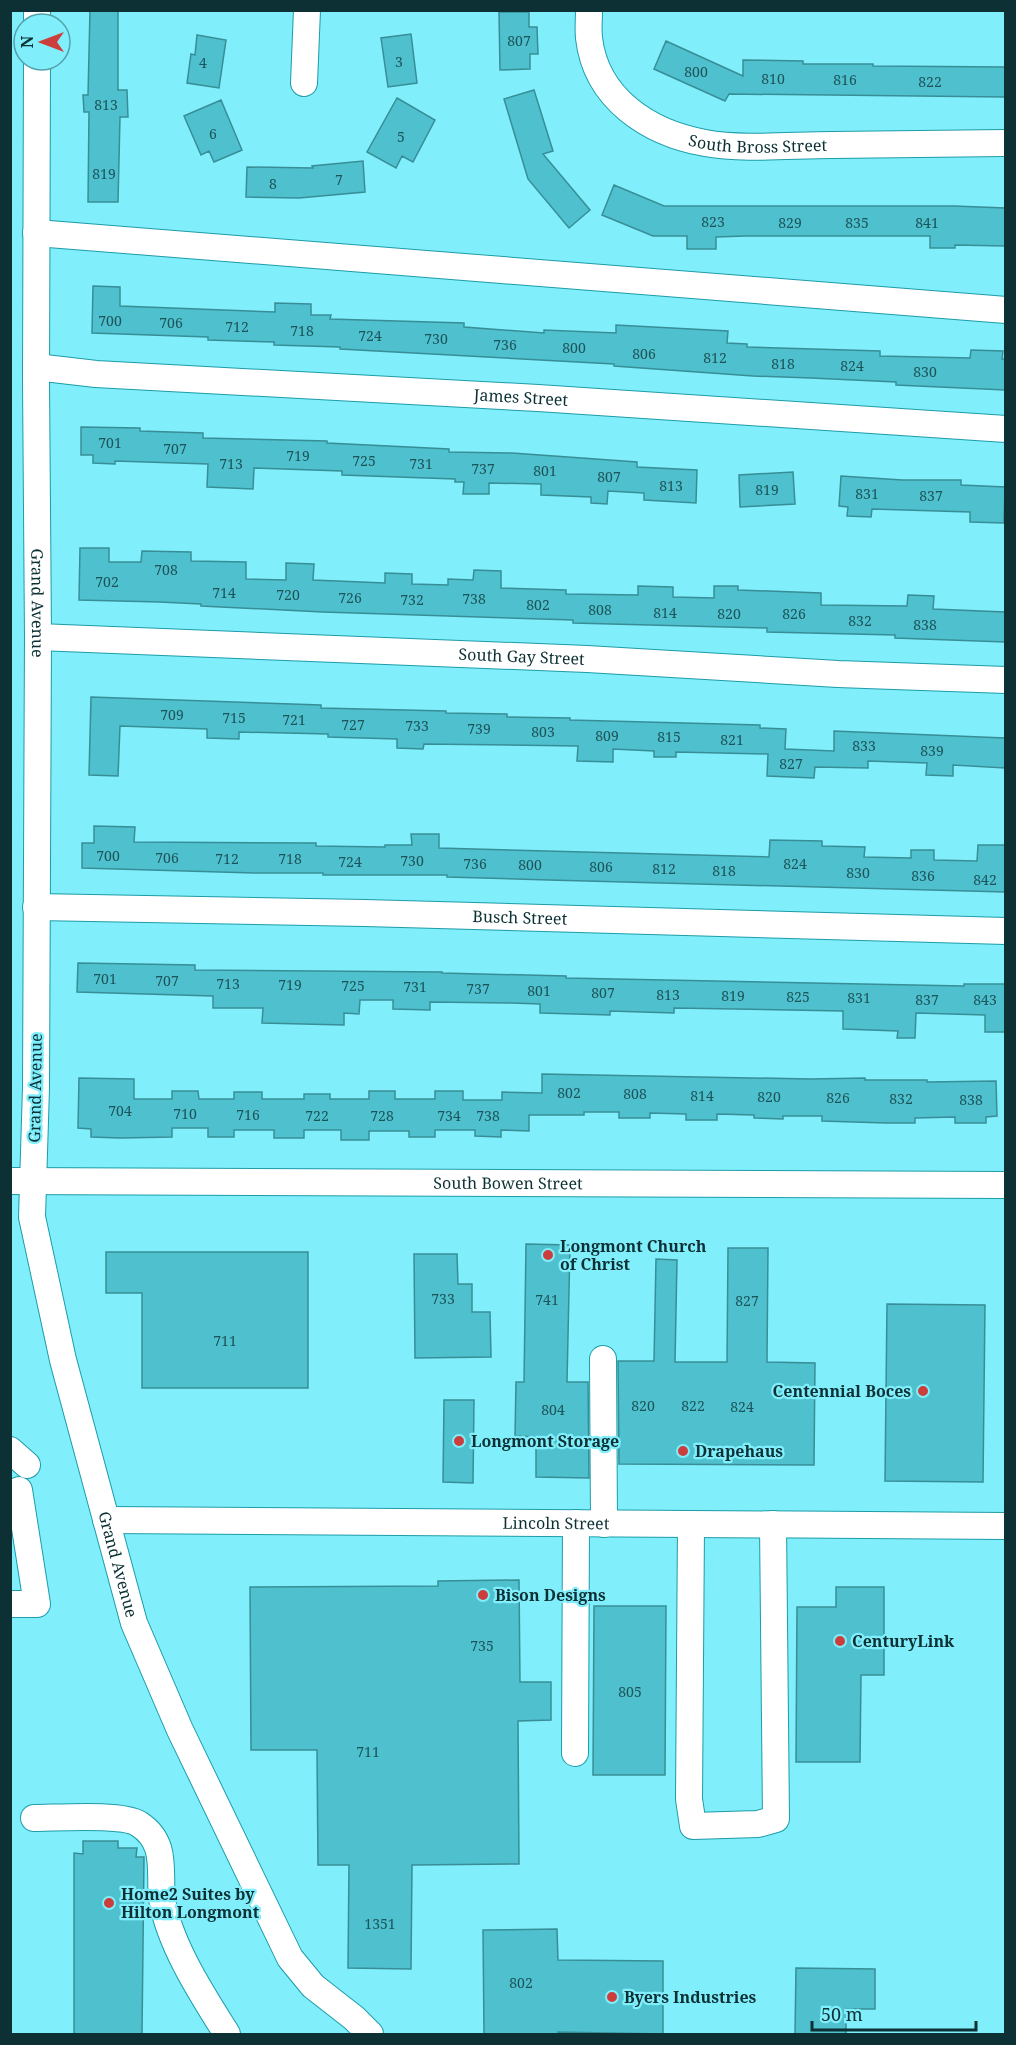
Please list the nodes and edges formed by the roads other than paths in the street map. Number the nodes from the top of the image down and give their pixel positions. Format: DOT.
graph roads {
  1 [pos="307,10"];
  2 [pos="588,10"];
  3 [pos="37,72"];
  4 [pos="304,83"];
  5 [pos="1005,143"];
  6 [pos="36,233"];
  7 [pos="1005,310"];
  8 [pos="36,367"];
  9 [pos="1005,429"];
  10 [pos="38,637"];
  11 [pos="1005,680"];
  12 [pos="36,907"];
  13 [pos="1005,931"];
  14 [pos="22,1181"];
  15 [pos="1005,1185"];
  16 [pos="603,1359"];
  17 [pos="19,1481"];
  18 [pos="106,1520"];
  19 [pos="576,1523"];
  20 [pos="604,1524"];
  21 [pos="690,1524"];
  22 [pos="773,1524"];
  23 [pos="1005,1526"];
  24 [pos="10,1604"];
  25 [pos="576,1753"];
  26 [pos="34,1818"];
  27 [pos="227,2034"];
  28 [pos="370,2034"];
  1 -- 4 [label="street"];
  2 -- 5 [label="street, South Bross Street"];
  3 -- 6 [label="street, Grand Avenue"];
  6 -- 7 [label="street"];
  6 -- 8 [label="street, Grand Avenue"];
  8 -- 9 [label="street, James Street"];
  8 -- 10 [label="street, Grand Avenue"];
  10 -- 11 [label="street, South Gay Street"];
  10 -- 12 [label="street, Grand Avenue"];
  12 -- 13 [label="street, Busch Street"];
  12 -- 14 [label="street, Grand Avenue"];
  14 -- 15 [label="street, South Bowen Street"];
  14 -- 18 [label="street, Grand Avenue"];
  16 -- 20 [label="street"];
  17 -- 24 [label="street"];
  18 -- 19 [label="street, Lincoln Street"];
  18 -- 28 [label="street, Grand Avenue"];
  19 -- 20 [label="street, Lincoln Street"];
  19 -- 25 [label="street"];
  20 -- 21 [label="street, Lincoln Street"];
  21 -- 22 [label="street, Lincoln Street"];
  21 -- 22 [label="street"];
  22 -- 23 [label="street, Lincoln Street"];
  26 -- 27 [label="street"];
}
